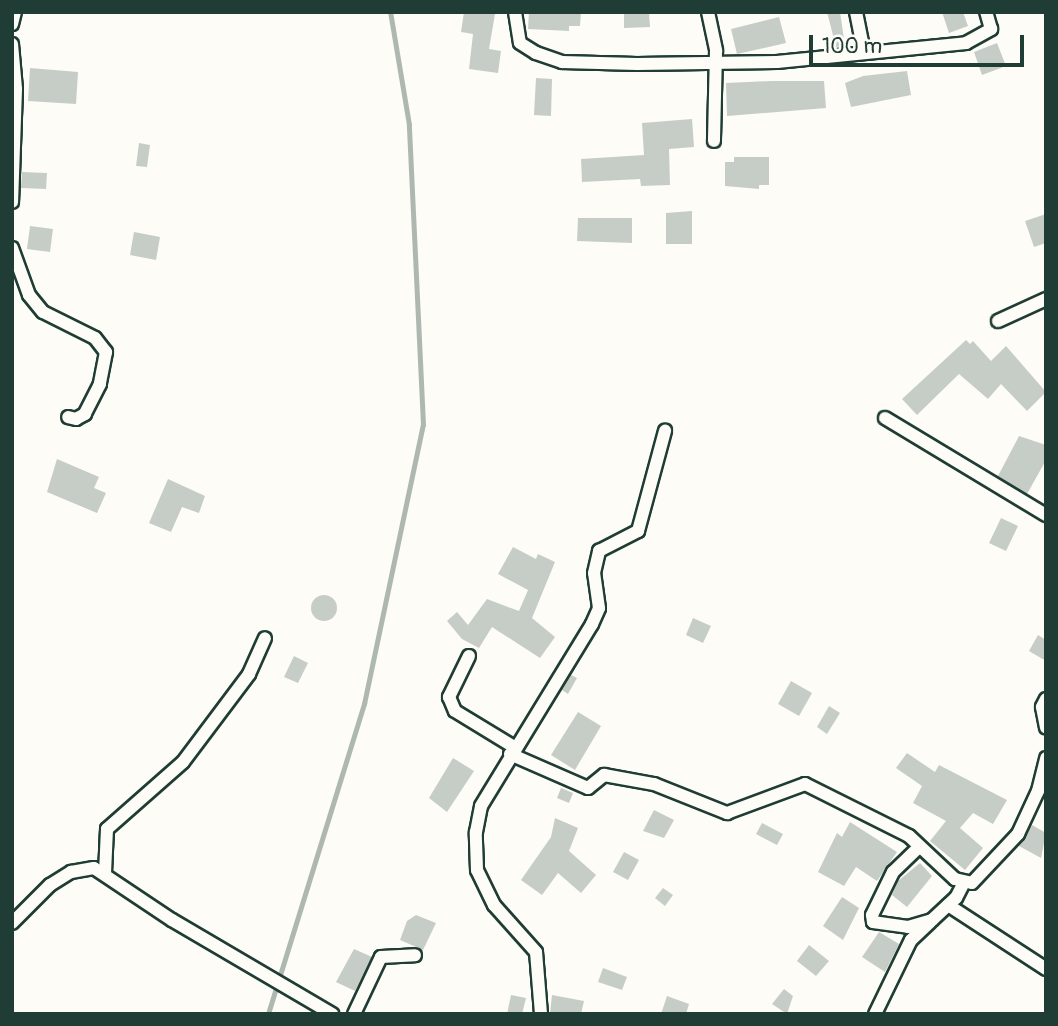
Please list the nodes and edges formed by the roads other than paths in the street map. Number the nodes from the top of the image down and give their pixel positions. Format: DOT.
graph roads {
  1 [pos="15,12"];
  2 [pos="515,12"];
  3 [pos="708,12"];
  4 [pos="856,12"];
  5 [pos="986,12"];
  6 [pos="12,24"];
  7 [pos="12,44"];
  8 [pos="864,52"];
  9 [pos="715,60"];
  10 [pos="714,141"];
  11 [pos="12,202"];
  12 [pos="12,248"];
  13 [pos="1046,299"];
  14 [pos="998,321"];
  15 [pos="68,417"];
  16 [pos="885,418"];
  17 [pos="666,431"];
  18 [pos="1046,515"];
  19 [pos="265,638"];
  20 [pos="469,656"];
  21 [pos="1046,699"];
  22 [pos="1046,728"];
  23 [pos="512,750"];
  24 [pos="1046,758"];
  25 [pos="919,847"];
  26 [pos="105,873"];
  27 [pos="964,882"];
  28 [pos="948,905"];
  29 [pos="932,920"];
  30 [pos="12,923"];
  31 [pos="415,955"];
  32 [pos="1046,969"];
  33 [pos="332,1014"];
  34 [pos="354,1014"];
  35 [pos="541,1014"];
  36 [pos="875,1014"];
  1 -- 6 [label="street"];
  2 -- 9 [label="street"];
  3 -- 9 [label="street"];
  4 -- 8 [label="street"];
  5 -- 8 [label="street"];
  7 -- 11 [label="street"];
  8 -- 9 [label="street"];
  9 -- 10 [label="street"];
  12 -- 15 [label="street"];
  13 -- 14 [label="street"];
  16 -- 18 [label="street"];
  17 -- 23 [label="street"];
  19 -- 26 [label="street"];
  20 -- 23 [label="street"];
  21 -- 22 [label="street"];
  23 -- 25 [label="street"];
  23 -- 35 [label="street"];
  24 -- 27 [label="street"];
  25 -- 27 [label="street"];
  25 -- 29 [label="street"];
  26 -- 30 [label="street"];
  26 -- 33 [label="street"];
  27 -- 28 [label="street"];
  28 -- 29 [label="street"];
  28 -- 32 [label="street"];
  29 -- 36 [label="street"];
  31 -- 34 [label="street"];
}
